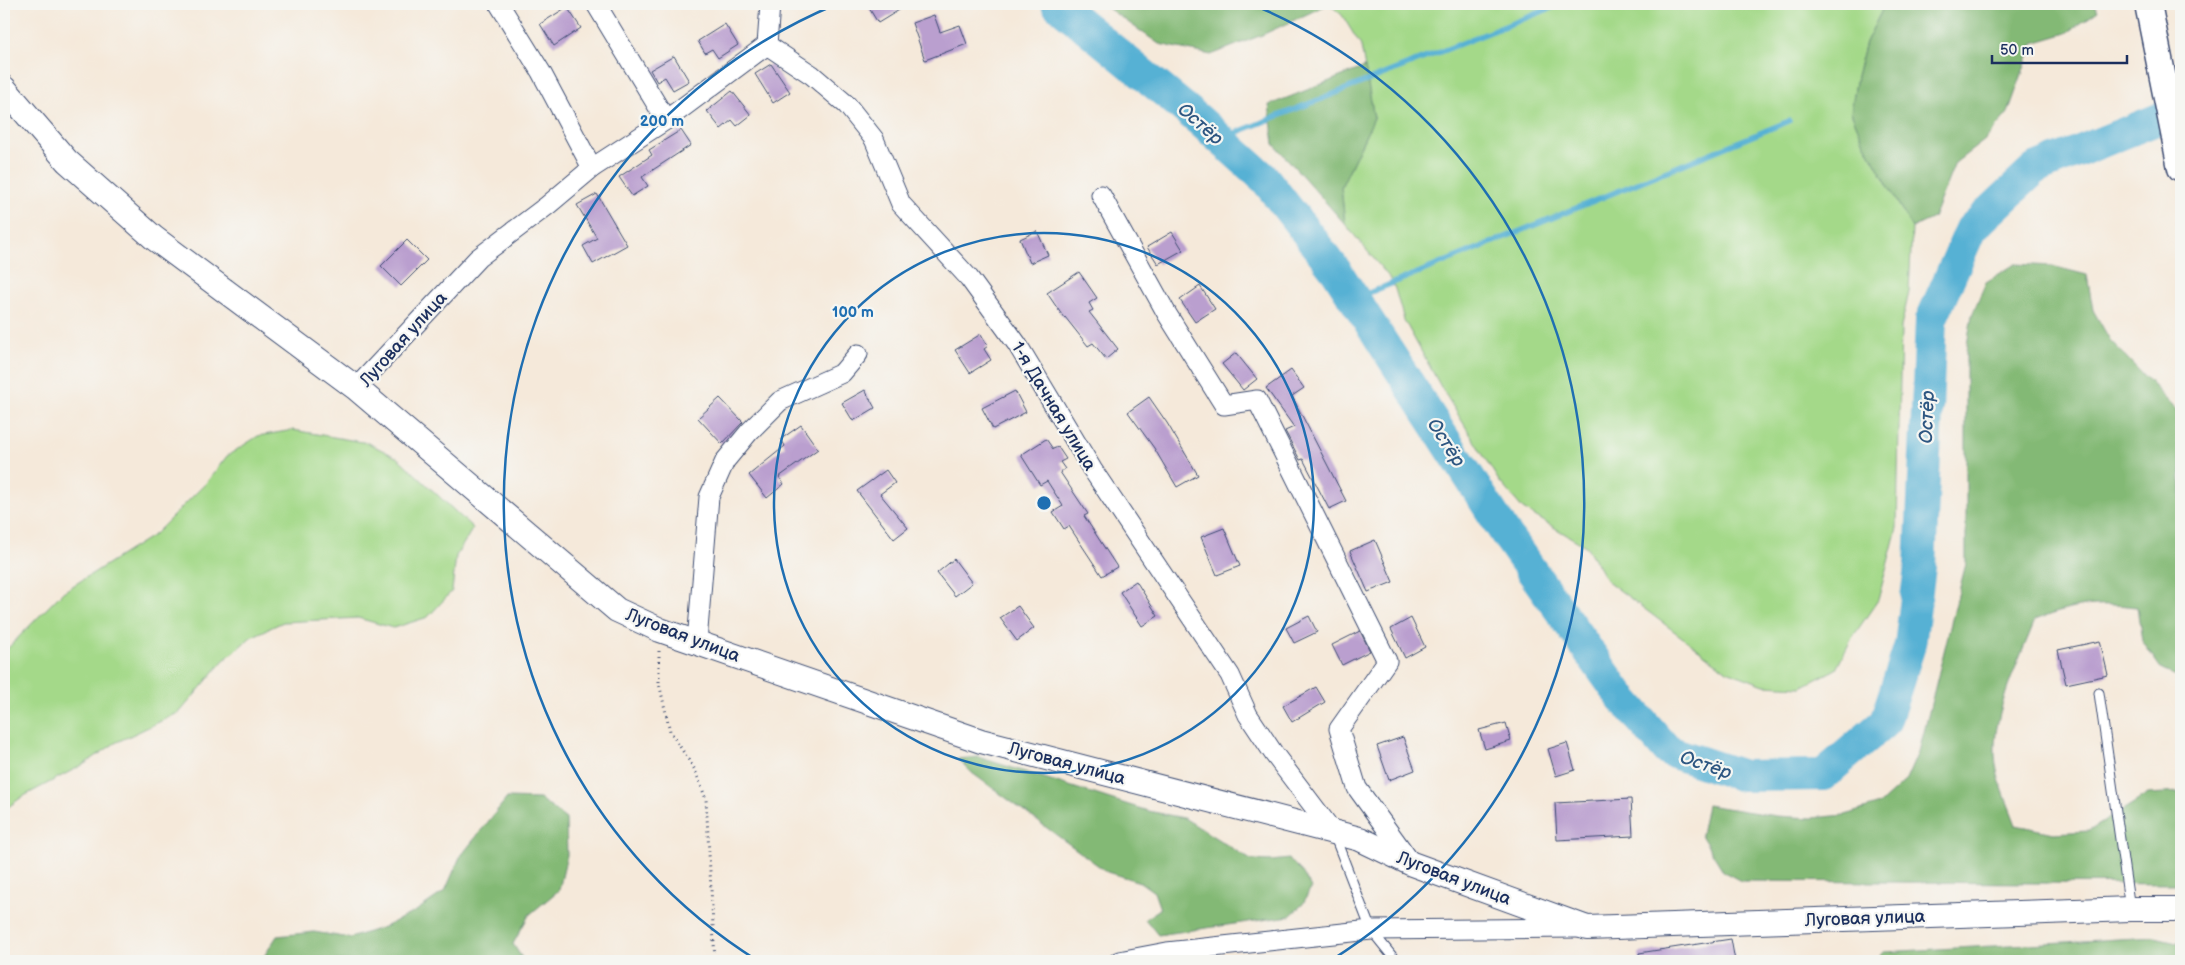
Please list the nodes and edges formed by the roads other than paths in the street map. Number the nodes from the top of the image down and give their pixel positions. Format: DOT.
graph roads {
  1 [pos="499,4"];
  2 [pos="596,4"];
  3 [pos="770,4"];
  4 [pos="2148,4"];
  5 [pos="767,45"];
  6 [pos="4,88"];
  7 [pos="666,120"];
  8 [pos="592,168"];
  9 [pos="2181,168"];
  10 [pos="1101,195"];
  11 [pos="858,354"];
  12 [pos="356,388"];
  13 [pos="696,642"];
  14 [pos="2099,694"];
  15 [pos="1333,832"];
  16 [pos="1412,864"];
  17 [pos="2130,909"];
  18 [pos="2181,909"];
  19 [pos="1588,928"];
  20 [pos="1372,930"];
  21 [pos="1119,961"];
  22 [pos="1396,961"];
  1 -- 8 [label="street"];
  2 -- 7 [label="street"];
  3 -- 5 [label="street"];
  4 -- 9 [label="main road"];
  5 -- 7 [label="street, Луговая улица"];
  5 -- 15 [label="street, 1-я Дачная улица"];
  6 -- 12 [label="street"];
  7 -- 8 [label="street, Луговая улица"];
  8 -- 12 [label="street, Луговая улица"];
  10 -- 16 [label="street"];
  11 -- 13 [label="street"];
  12 -- 13 [label="street, Луговая улица"];
  13 -- 15 [label="street, Луговая улица"];
  14 -- 17 [label="lane"];
  15 -- 16 [label="street, Луговая улица"];
  15 -- 20 [label="lane"];
  16 -- 19 [label="street, Луговая улица"];
  17 -- 18 [label="street, Луговая улица"];
  17 -- 19 [label="street, Луговая улица"];
  19 -- 20 [label="street"];
  20 -- 21 [label="street"];
  20 -- 22 [label="lane"];
}
